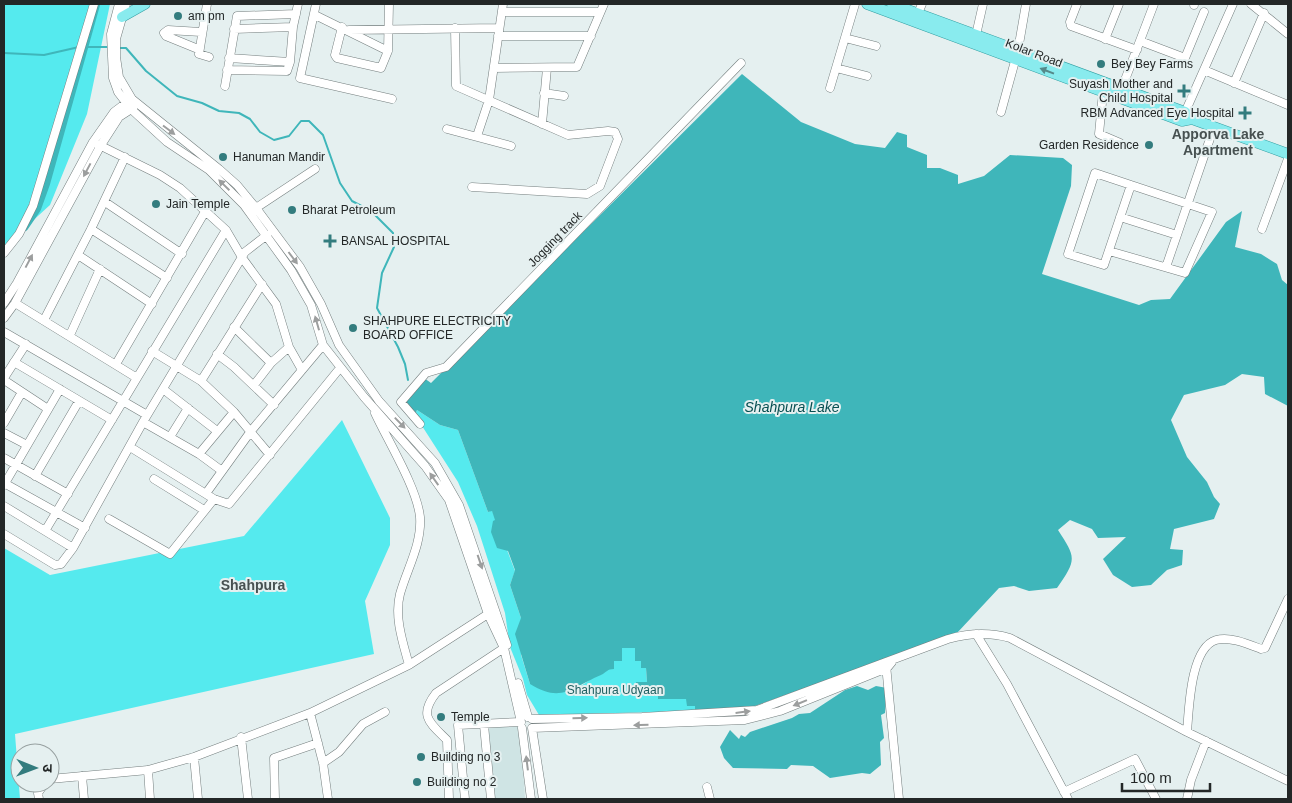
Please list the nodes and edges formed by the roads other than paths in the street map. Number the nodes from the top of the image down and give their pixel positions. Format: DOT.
graph roads {
  1 [pos="94,4"];
  2 [pos="119,4"];
  3 [pos="126,4"];
  4 [pos="145,4"];
  5 [pos="207,4"];
  6 [pos="298,4"];
  7 [pos="316,4"];
  8 [pos="389,4"];
  9 [pos="604,4"];
  10 [pos="855,4"];
  11 [pos="867,4"];
  12 [pos="892,4"];
  13 [pos="922,4"];
  14 [pos="983,4"];
  15 [pos="1026,4"];
  16 [pos="1078,4"];
  17 [pos="1119,4"];
  18 [pos="1154,4"];
  19 [pos="1233,4"];
  20 [pos="1251,4"];
  21 [pos="502,8"];
  22 [pos="600,12"];
  23 [pos="1204,12"];
  24 [pos="1264,13"];
  25 [pos="296,14"];
  26 [pos="314,15"];
  27 [pos="916,17"];
  28 [pos="119,21"];
  29 [pos="293,27"];
  30 [pos="389,28"];
  31 [pos="455,28"];
  32 [pos="234,29"];
  33 [pos="345,29"];
  34 [pos="201,32"];
  35 [pos="499,32"];
  36 [pos="1288,34"];
  37 [pos="976,35"];
  38 [pos="591,36"];
  39 [pos="845,38"];
  40 [pos="1105,38"];
  41 [pos="1140,41"];
  42 [pos="876,46"];
  43 [pos="198,49"];
  44 [pos="1137,50"];
  45 [pos="388,51"];
  46 [pos="1016,54"];
  47 [pos="209,57"];
  48 [pos="229,58"];
  49 [pos="290,62"];
  50 [pos="741,64"];
  51 [pos="494,68"];
  52 [pos="547,68"];
  53 [pos="836,68"];
  54 [pos="227,70"];
  55 [pos="1204,70"];
  56 [pos="867,76"];
  57 [pos="1234,83"];
  58 [pos="225,86"];
  59 [pos="830,88"];
  60 [pos="1103,92"];
  61 [pos="544,93"];
  62 [pos="1120,94"];
  63 [pos="564,96"];
  64 [pos="392,99"];
  65 [pos="489,100"];
  66 [pos="131,104"];
  67 [pos="1288,105"];
  68 [pos="1002,112"];
  69 [pos="1186,117"];
  70 [pos="542,124"];
  71 [pos="1214,127"];
  72 [pos="448,129"];
  73 [pos="477,136"];
  74 [pos="1120,142"];
  75 [pos="97,143"];
  76 [pos="511,146"];
  77 [pos="1288,154"];
  78 [pos="125,157"];
  79 [pos="1288,159"];
  80 [pos="315,169"];
  81 [pos="1131,185"];
  82 [pos="472,187"];
  83 [pos="104,202"];
  84 [pos="1186,202"];
  85 [pos="256,208"];
  86 [pos="206,210"];
  87 [pos="1120,217"];
  88 [pos="91,229"];
  89 [pos="1262,229"];
  90 [pos="226,230"];
  91 [pos="267,235"];
  92 [pos="1177,235"];
  93 [pos="1109,251"];
  94 [pos="4,252"];
  95 [pos="182,254"];
  96 [pos="78,255"];
  97 [pos="243,259"];
  98 [pos="1166,267"];
  99 [pos="100,269"];
  100 [pos="167,278"];
  101 [pos="262,284"];
  102 [pos="4,303"];
  103 [pos="15,304"];
  104 [pos="152,304"];
  105 [pos="4,318"];
  106 [pos="44,320"];
  107 [pos="234,327"];
  108 [pos="4,332"];
  109 [pos="70,335"];
  110 [pos="26,344"];
  111 [pos="323,345"];
  112 [pos="289,346"];
  113 [pos="152,351"];
  114 [pos="216,354"];
  115 [pos="14,362"];
  116 [pos="271,363"];
  117 [pos="116,364"];
  118 [pos="177,364"];
  119 [pos="340,368"];
  120 [pos="302,370"];
  121 [pos="137,378"];
  122 [pos="4,380"];
  123 [pos="201,381"];
  124 [pos="254,385"];
  125 [pos="60,389"];
  126 [pos="163,390"];
  127 [pos="22,392"];
  128 [pos="79,401"];
  129 [pos="124,401"];
  130 [pos="379,401"];
  131 [pos="370,404"];
  132 [pos="274,405"];
  133 [pos="188,408"];
  134 [pos="48,409"];
  135 [pos="234,412"];
  136 [pos="145,419"];
  137 [pos="112,420"];
  138 [pos="4,423"];
  139 [pos="420,424"];
  140 [pos="216,431"];
  141 [pos="251,431"];
  142 [pos="4,432"];
  143 [pos="170,437"];
  144 [pos="27,445"];
  145 [pos="130,447"];
  146 [pos="198,454"];
  147 [pos="270,455"];
  148 [pos="4,458"];
  149 [pos="16,465"];
  150 [pos="222,471"];
  151 [pos="35,476"];
  152 [pos="154,479"];
  153 [pos="4,484"];
  154 [pos="207,492"];
  155 [pos="68,494"];
  156 [pos="214,498"];
  157 [pos="4,506"];
  158 [pos="204,510"];
  159 [pos="57,512"];
  160 [pos="109,519"];
  161 [pos="85,528"];
  162 [pos="45,531"];
  163 [pos="4,534"];
  164 [pos="73,548"];
  165 [pos="1288,599"];
  166 [pos="488,614"];
  167 [pos="976,634"];
  168 [pos="504,648"];
  169 [pos="887,664"];
  170 [pos="409,665"];
  171 [pos="385,712"];
  172 [pos="310,713"];
  173 [pos="526,721"];
  174 [pos="484,725"];
  175 [pos="532,728"];
  176 [pos="1187,732"];
  177 [pos="241,737"];
  178 [pos="1206,741"];
  179 [pos="318,743"];
  180 [pos="194,757"];
  181 [pos="323,762"];
  182 [pos="148,770"];
  183 [pos="82,776"];
  184 [pos="60,778"];
  185 [pos="1288,781"];
  186 [pos="707,787"];
  187 [pos="1066,796"];
  188 [pos="84,799"];
  189 [pos="150,799"];
  190 [pos="198,799"];
  191 [pos="248,799"];
  192 [pos="275,799"];
  193 [pos="328,799"];
  194 [pos="449,799"];
  195 [pos="466,799"];
  196 [pos="491,799"];
  197 [pos="531,799"];
  198 [pos="543,799"];
  199 [pos="710,799"];
  200 [pos="899,799"];
  201 [pos="1156,799"];
  202 [pos="1187,799"];
  1 -- 94 [label="street"];
  2 -- 28 [label="street"];
  3 -- 28 [label="street"];
  4 -- 28 [label="main road"];
  5 -- 34 [label="street"];
  6 -- 25 [label="street"];
  7 -- 26 [label="street"];
  8 -- 30 [label="street"];
  9 -- 22 [label="street"];
  10 -- 39 [label="street"];
  11 -- 27 [label="main road, Kolar Road"];
  12 -- 27 [label="main road, Kolar Road"];
  13 -- 27 [label="street"];
  14 -- 37 [label="street"];
  15 -- 46 [label="street"];
  16 -- 40 [label="street"];
  17 -- 40 [label="street"];
  18 -- 41 [label="street"];
  19 -- 55 [label="street"];
  20 -- 24 [label="street"];
  21 -- 22 [label="street"];
  21 -- 35 [label="street"];
  22 -- 38 [label="street"];
  23 -- 41 [label="street"];
  24 -- 36 [label="street"];
  24 -- 57 [label="street"];
  25 -- 29 [label="street"];
  25 -- 32 [label="street"];
  26 -- 33 [label="street"];
  26 -- 64 [label="street"];
  27 -- 37 [label="main road, Kolar Road"];
  27 -- 46 [label="main road, Kolar Road"];
  28 -- 66 [label="street"];
  29 -- 32 [label="street"];
  29 -- 49 [label="street"];
  30 -- 31 [label="street"];
  30 -- 33 [label="street"];
  30 -- 45 [label="street"];
  31 -- 35 [label="street"];
  31 -- 65 [label="street"];
  32 -- 48 [label="street"];
  33 -- 45 [label="street"];
  33 -- 45 [label="street"];
  34 -- 43 [label="street"];
  34 -- 43 [label="street"];
  35 -- 38 [label="street"];
  35 -- 51 [label="street"];
  37 -- 46 [label="main road, Kolar Road"];
  38 -- 52 [label="street"];
  39 -- 42 [label="street"];
  39 -- 53 [label="street"];
  40 -- 44 [label="street"];
  41 -- 44 [label="street"];
  43 -- 47 [label="street"];
  44 -- 62 [label="street"];
  60 -- 46 [label="main road, Kolar Road, one-way"];
  46 -- 62 [label="main road, Kolar Road"];
  46 -- 68 [label="street"];
  48 -- 49 [label="street"];
  48 -- 54 [label="street"];
  49 -- 54 [label="street"];
  50 -- 139 [label="street, Jogging track"];
  51 -- 52 [label="street"];
  51 -- 65 [label="street"];
  52 -- 61 [label="street"];
  53 -- 56 [label="street"];
  53 -- 59 [label="street"];
  54 -- 58 [label="street"];
  55 -- 57 [label="street"];
  55 -- 69 [label="street"];
  57 -- 67 [label="street"];
  60 -- 62 [label="main road, Kolar Road"];
  60 -- 74 [label="street"];
  61 -- 63 [label="street"];
  61 -- 70 [label="street"];
  62 -- 69 [label="main road, Kolar Road"];
  65 -- 70 [label="street"];
  65 -- 73 [label="street"];
  66 -- 75 [label="street"];
  66 -- 85 [label="street, one-way"];
  91 -- 66 [label="street, one-way"];
  69 -- 71 [label="main road, Kolar Road"];
  70 -- 82 [label="street"];
  71 -- 77 [label="main road, Kolar Road"];
  71 -- 84 [label="street"];
  72 -- 73 [label="street"];
  73 -- 76 [label="street"];
  75 -- 78 [label="street"];
  102 -- 75 [label="street, one-way"];
  75 -- 103 [label="street, one-way"];
  78 -- 83 [label="street"];
  78 -- 86 [label="street"];
  79 -- 89 [label="street"];
  80 -- 85 [label="street"];
  81 -- 84 [label="street"];
  81 -- 87 [label="street"];
  81 -- 93 [label="street"];
  83 -- 88 [label="street"];
  83 -- 95 [label="street"];
  84 -- 92 [label="street"];
  84 -- 98 [label="street"];
  85 -- 130 [label="street, one-way"];
  86 -- 90 [label="street"];
  86 -- 95 [label="street"];
  87 -- 92 [label="street"];
  87 -- 93 [label="street"];
  88 -- 96 [label="street"];
  88 -- 100 [label="street"];
  90 -- 97 [label="street"];
  90 -- 113 [label="street"];
  91 -- 97 [label="street"];
  111 -- 91 [label="street, one-way"];
  92 -- 98 [label="street"];
  93 -- 98 [label="street"];
  95 -- 100 [label="street"];
  96 -- 99 [label="street"];
  96 -- 106 [label="street"];
  97 -- 101 [label="street"];
  97 -- 118 [label="street"];
  99 -- 104 [label="street"];
  99 -- 109 [label="street"];
  100 -- 104 [label="street"];
  101 -- 107 [label="street"];
  101 -- 112 [label="street"];
  103 -- 105 [label="street"];
  103 -- 106 [label="street"];
  104 -- 117 [label="street"];
  106 -- 109 [label="street"];
  107 -- 114 [label="street"];
  107 -- 116 [label="street"];
  108 -- 110 [label="street"];
  109 -- 117 [label="street"];
  110 -- 115 [label="street"];
  110 -- 129 [label="street"];
  111 -- 119 [label="street"];
  111 -- 120 [label="street"];
  112 -- 116 [label="street"];
  112 -- 120 [label="street"];
  113 -- 118 [label="street"];
  113 -- 121 [label="street"];
  114 -- 123 [label="street"];
  114 -- 124 [label="street"];
  115 -- 122 [label="street"];
  115 -- 125 [label="street"];
  116 -- 124 [label="street"];
  117 -- 121 [label="street"];
  118 -- 123 [label="street"];
  118 -- 126 [label="street"];
  119 -- 131 [label="street"];
  119 -- 147 [label="street"];
  120 -- 132 [label="street"];
  121 -- 129 [label="street"];
  122 -- 127 [label="street"];
  123 -- 135 [label="street"];
  124 -- 132 [label="street"];
  125 -- 128 [label="street"];
  125 -- 134 [label="street"];
  126 -- 133 [label="street"];
  126 -- 136 [label="street"];
  127 -- 134 [label="street"];
  127 -- 138 [label="street"];
  128 -- 137 [label="street"];
  128 -- 151 [label="street"];
  129 -- 136 [label="street"];
  129 -- 137 [label="street"];
  130 -- 131 [label="street"];
  130 -- 173 [label="street, one-way"];
  166 -- 131 [label="street, one-way"];
  131 -- 170 [label="street"];
  132 -- 141 [label="street"];
  133 -- 140 [label="street"];
  133 -- 143 [label="street"];
  134 -- 144 [label="street"];
  135 -- 140 [label="street"];
  135 -- 141 [label="street"];
  136 -- 143 [label="street"];
  136 -- 145 [label="street"];
  137 -- 155 [label="street"];
  140 -- 146 [label="street"];
  141 -- 147 [label="street"];
  141 -- 150 [label="street"];
  142 -- 144 [label="street"];
  143 -- 146 [label="street"];
  144 -- 149 [label="street"];
  145 -- 154 [label="street"];
  145 -- 161 [label="street"];
  146 -- 150 [label="street"];
  147 -- 156 [label="street"];
  148 -- 149 [label="street"];
  149 -- 151 [label="street"];
  149 -- 153 [label="street"];
  150 -- 154 [label="street"];
  151 -- 155 [label="street"];
  152 -- 158 [label="street"];
  153 -- 159 [label="street"];
  154 -- 156 [label="street"];
  155 -- 159 [label="street"];
  156 -- 158 [label="street"];
  157 -- 162 [label="street"];
  158 -- 160 [label="street"];
  159 -- 161 [label="street"];
  159 -- 162 [label="street"];
  161 -- 164 [label="street"];
  162 -- 164 [label="street"];
  163 -- 164 [label="street"];
  165 -- 176 [label="street"];
  166 -- 168 [label="street"];
  166 -- 170 [label="street"];
  167 -- 169 [label="street"];
  167 -- 176 [label="street"];
  167 -- 187 [label="street"];
  168 -- 173 [label="street"];
  168 -- 194 [label="street"];
  173 -- 169 [label="street, one-way"];
  169 -- 175 [label="street, one-way"];
  169 -- 200 [label="street"];
  170 -- 172 [label="street"];
  171 -- 181 [label="street"];
  172 -- 177 [label="street"];
  172 -- 179 [label="street"];
  173 -- 174 [label="street"];
  173 -- 175 [label="street"];
  197 -- 173 [label="street, one-way"];
  174 -- 195 [label="street"];
  174 -- 196 [label="street"];
  175 -- 198 [label="street"];
  176 -- 178 [label="street"];
  177 -- 180 [label="street"];
  177 -- 191 [label="street"];
  178 -- 185 [label="street"];
  178 -- 202 [label="street"];
  179 -- 181 [label="street"];
  179 -- 192 [label="street"];
  180 -- 182 [label="street"];
  180 -- 190 [label="street"];
  181 -- 193 [label="street"];
  182 -- 183 [label="street"];
  182 -- 189 [label="street"];
  183 -- 184 [label="street"];
  183 -- 188 [label="street"];
  186 -- 199 [label="street"];
  187 -- 201 [label="street"];
}
